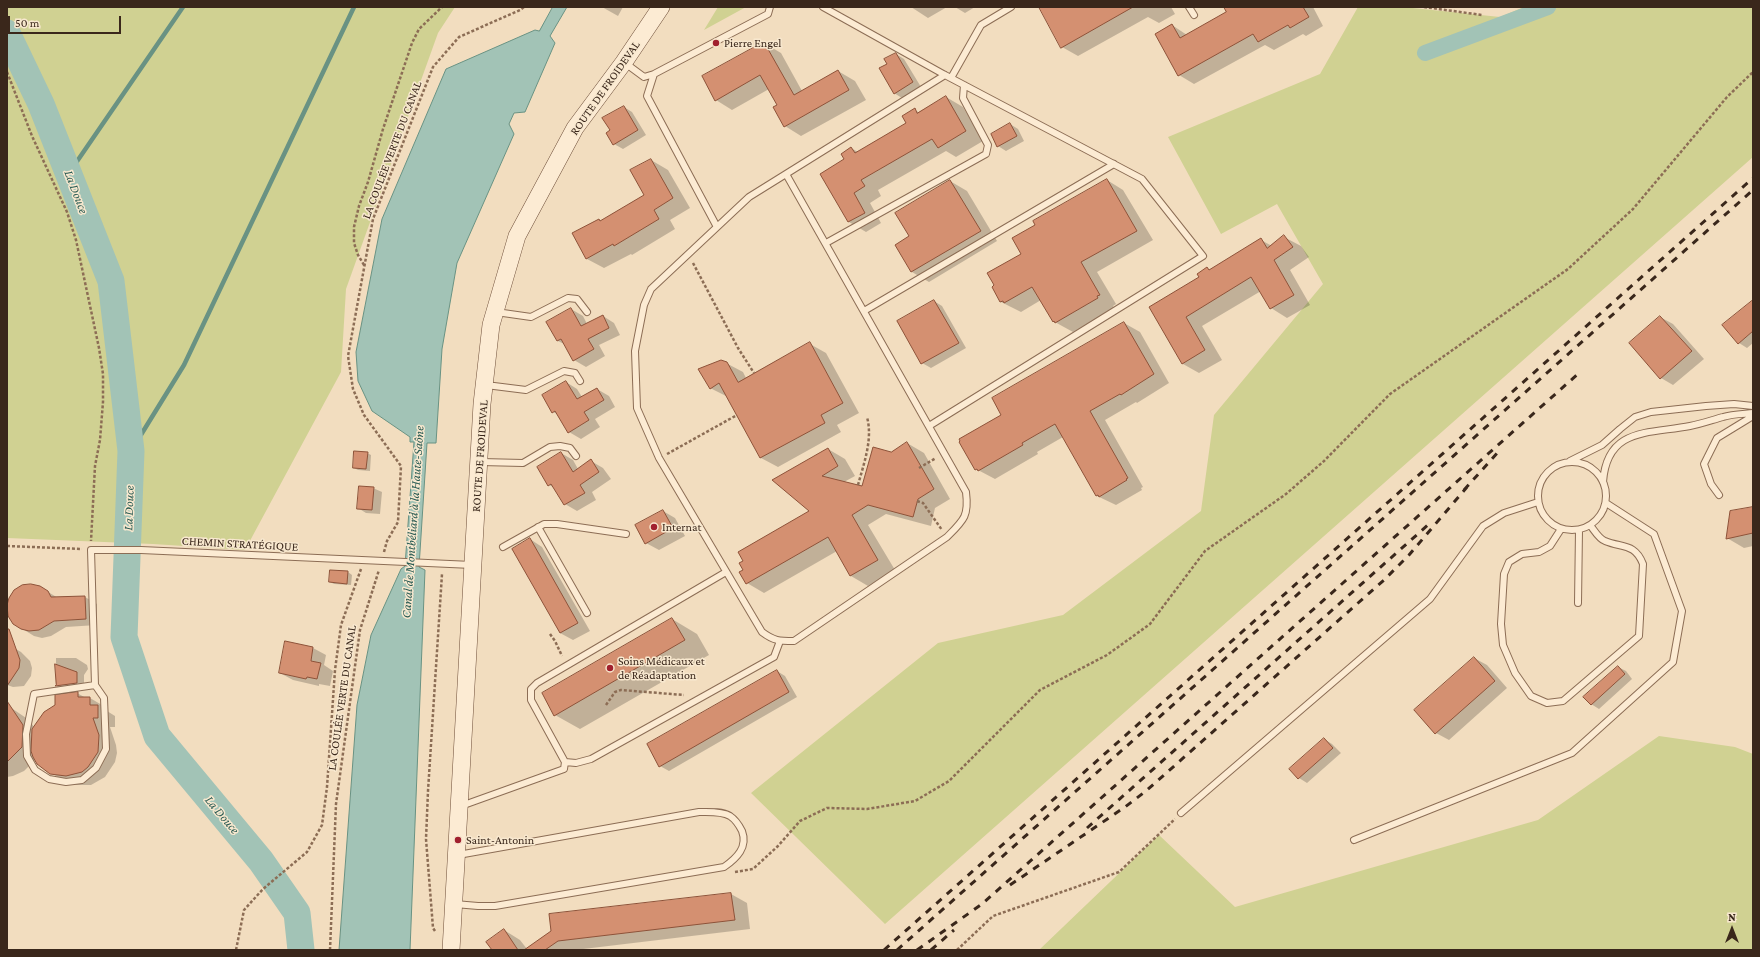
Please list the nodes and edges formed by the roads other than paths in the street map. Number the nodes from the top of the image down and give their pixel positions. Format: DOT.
graph roads {
  1 [pos="661,7"];
  2 [pos="770,7"];
  3 [pos="824,7"];
  4 [pos="1012,7"];
  5 [pos="1189,7"];
  6 [pos="1194,15"];
  7 [pos="624,62"];
  8 [pos="654,74"];
  9 [pos="948,77"];
  10 [pos="964,85"];
  11 [pos="1114,164"];
  12 [pos="786,174"];
  13 [pos="717,227"];
  14 [pos="826,244"];
  15 [pos="864,311"];
  16 [pos="495,312"];
  17 [pos="587,312"];
  18 [pos="580,381"];
  19 [pos="484,384"];
  20 [pos="1753,406"];
  21 [pos="1753,413"];
  22 [pos="1753,416"];
  23 [pos="929,426"];
  24 [pos="576,456"];
  25 [pos="1570,461"];
  26 [pos="479,462"];
  27 [pos="1604,482"];
  28 [pos="1719,495"];
  29 [pos="1538,502"];
  30 [pos="1606,503"];
  31 [pos="1590,525"];
  32 [pos="538,527"];
  33 [pos="1561,529"];
  34 [pos="1578,530"];
  35 [pos="626,534"];
  36 [pos="502,547"];
  37 [pos="473,565"];
  38 [pos="726,572"];
  39 [pos="1578,602"];
  40 [pos="587,613"];
  41 [pos="780,641"];
  42 [pos="95,685"];
  43 [pos="565,762"];
  44 [pos="459,807"];
  45 [pos="1181,814"];
  46 [pos="1354,840"];
  47 [pos="456,856"];
  48 [pos="454,904"];
  49 [pos="451,948"];
  1 -- 7 [label="street, ROUTE DE FROIDEVAL"];
  2 -- 8 [label="lane"];
  3 -- 9 [label="lane"];
  4 -- 9 [label="lane"];
  5 -- 6 [label="lane"];
  7 -- 8 [label="lane"];
  7 -- 16 [label="street, ROUTE DE FROIDEVAL"];
  8 -- 13 [label="lane"];
  9 -- 10 [label="lane"];
  9 -- 12 [label="lane"];
  10 -- 11 [label="lane"];
  10 -- 14 [label="lane"];
  11 -- 15 [label="lane"];
  11 -- 23 [label="lane"];
  12 -- 13 [label="lane"];
  12 -- 14 [label="lane"];
  13 -- 38 [label="lane"];
  14 -- 15 [label="lane"];
  15 -- 23 [label="lane"];
  16 -- 17 [label="lane"];
  16 -- 19 [label="street, ROUTE DE FROIDEVAL"];
  18 -- 19 [label="lane"];
  19 -- 26 [label="street, ROUTE DE FROIDEVAL"];
  20 -- 25 [label="lane"];
  21 -- 27 [label="lane"];
  22 -- 28 [label="lane"];
  23 -- 41 [label="lane"];
  24 -- 26 [label="lane"];
  25 -- 27 [label="lane"];
  25 -- 29 [label="lane"];
  26 -- 37 [label="street, ROUTE DE FROIDEVAL"];
  27 -- 30 [label="lane"];
  29 -- 33 [label="lane"];
  29 -- 45 [label="lane"];
  30 -- 31 [label="lane"];
  30 -- 46 [label="lane"];
  31 -- 33 [label="lane"];
  31 -- 34 [label="lane"];
  32 -- 35 [label="lane"];
  32 -- 36 [label="lane"];
  32 -- 40 [label="lane"];
  33 -- 34 [label="lane"];
  34 -- 39 [label="lane"];
  37 -- 42 [label="lane, CHEMIN STRATÉGIQUE"];
  37 -- 44 [label="street, ROUTE DE FROIDEVAL"];
  38 -- 41 [label="lane"];
  38 -- 43 [label="lane"];
  41 -- 43 [label="lane"];
  42 -- 42 [label="lane"];
  43 -- 44 [label="lane"];
  44 -- 47 [label="street, ROUTE DE FROIDEVAL"];
  47 -- 48 [label="street, ROUTE DE FROIDEVAL"];
  47 -- 48 [label="lane"];
  48 -- 49 [label="street, ROUTE DE FROIDEVAL"];
}
